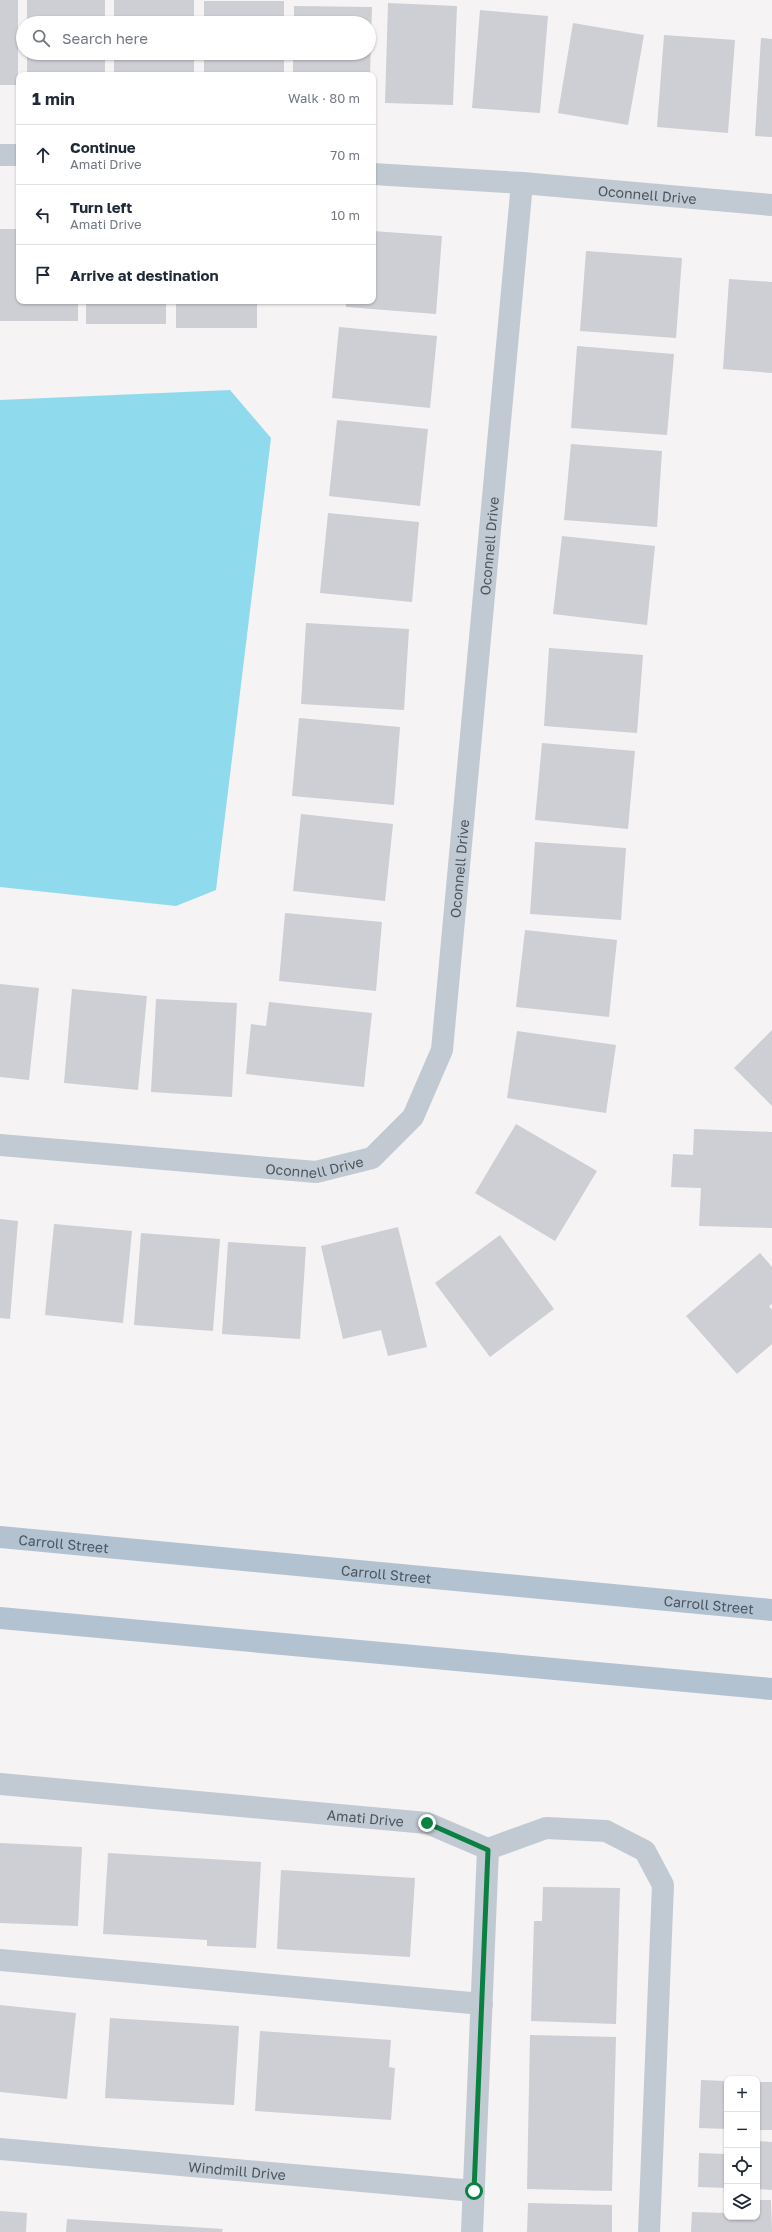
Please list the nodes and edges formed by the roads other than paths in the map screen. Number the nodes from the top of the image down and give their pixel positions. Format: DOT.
graph roads {
  1 [pos="0,155"];
  2 [pos="16,155"];
  3 [pos="376,174"];
  4 [pos="522,183"];
  5 [pos="772,205"];
  6 [pos="0,1145"];
  7 [pos="0,1537"];
  8 [pos="772,1610"];
  9 [pos="0,1618"];
  10 [pos="772,1689"];
  11 [pos="0,1784"];
  12 [pos="488,1850"];
  13 [pos="0,1960"];
  14 [pos="482,2004"];
  15 [pos="0,2149"];
  16 [pos="474,2191"];
  17 [pos="472,2232"];
  18 [pos="649,2232"];
  1 -- 2 [label="street"];
  3 -- 4 [label="street, Oconnell Drive"];
  4 -- 5 [label="street, Oconnell Drive"];
  4 -- 6 [label="street, Oconnell Drive"];
  7 -- 8 [label="main road, Carroll Street"];
  9 -- 10 [label="main road"];
  11 -- 12 [label="street, Amati Drive"];
  12 -- 14 [label="street"];
  12 -- 18 [label="street"];
  13 -- 14 [label="street"];
  14 -- 16 [label="street"];
  15 -- 16 [label="street, Windmill Drive"];
  16 -- 17 [label="street"];
}
